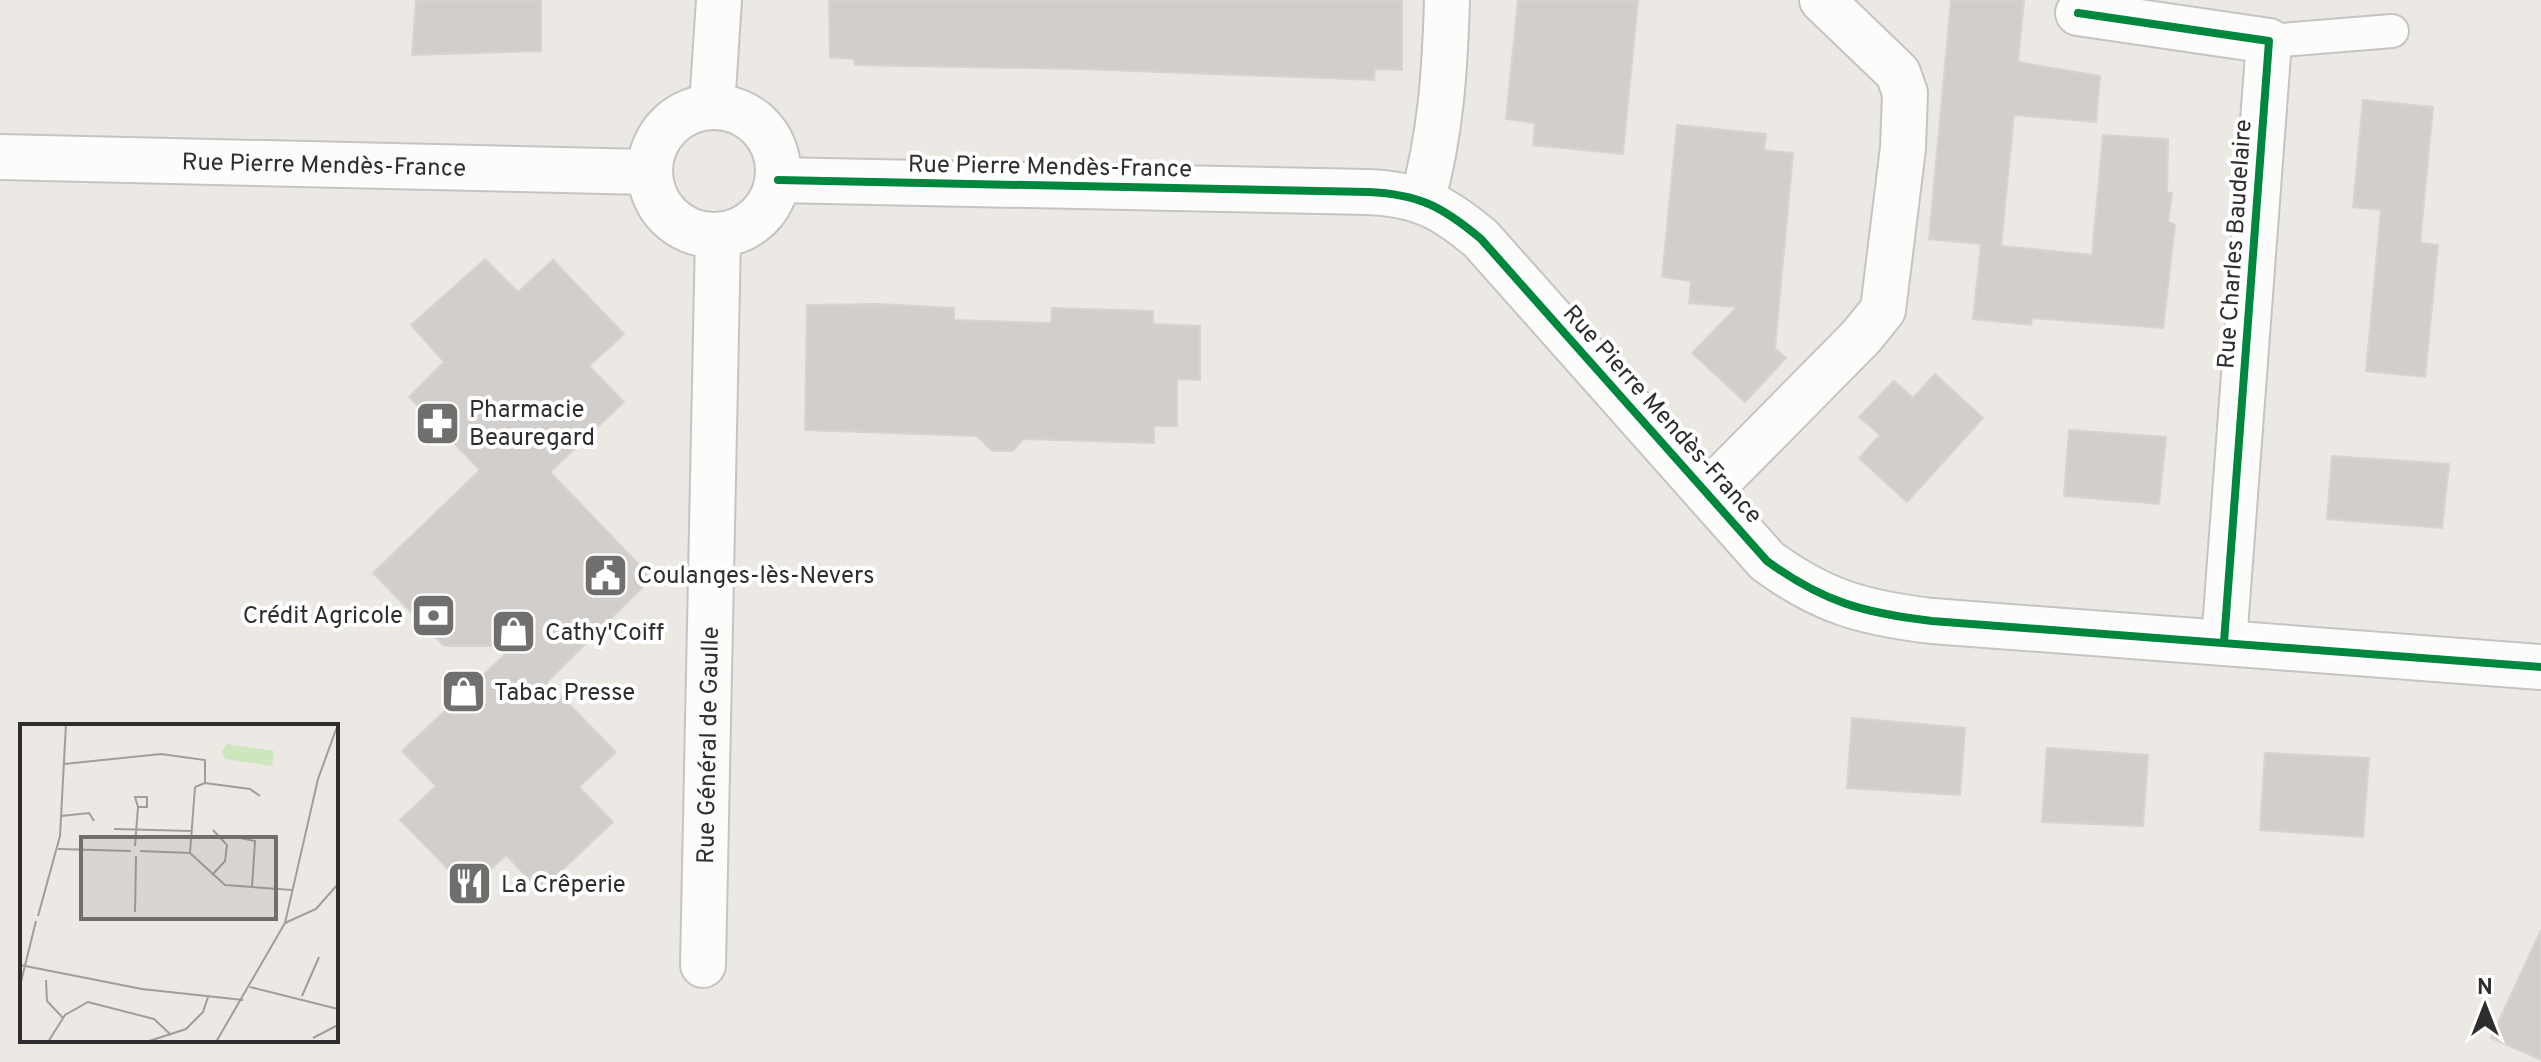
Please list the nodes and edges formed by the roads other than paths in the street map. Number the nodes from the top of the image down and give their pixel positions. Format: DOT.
graph roads {
  1 [pos="719,0"];
  2 [pos="1447,0"];
  3 [pos="1828,2"];
  4 [pos="2078,13"];
  5 [pos="2392,31"];
  6 [pos="2269,41"];
  7 [pos="712,106"];
  8 [pos="0,157"];
  9 [pos="648,172"];
  10 [pos="778,180"];
  11 [pos="1422,201"];
  12 [pos="718,236"];
  13 [pos="1707,493"];
  14 [pos="2224,642"];
  15 [pos="2541,667"];
  16 [pos="703,965"];
  1 -- 7 [label="street"];
  2 -- 11 [label="street"];
  3 -- 13 [label="street"];
  4 -- 6 [label="street"];
  5 -- 6 [label="lane"];
  6 -- 14 [label="street, Rue Charles Baudelaire"];
  7 -- 9 [label="street"];
  7 -- 10 [label="street"];
  8 -- 9 [label="street, Rue Pierre Mendès-France"];
  9 -- 12 [label="street"];
  10 -- 11 [label="street, Rue Pierre Mendès-France"];
  10 -- 12 [label="street"];
  11 -- 13 [label="street, Rue Pierre Mendès-France"];
  12 -- 16 [label="street, Rue Général de Gaulle"];
  13 -- 14 [label="street, Rue Pierre Mendès-France"];
  14 -- 15 [label="street, Rue Pierre Mendès-France"];
}
